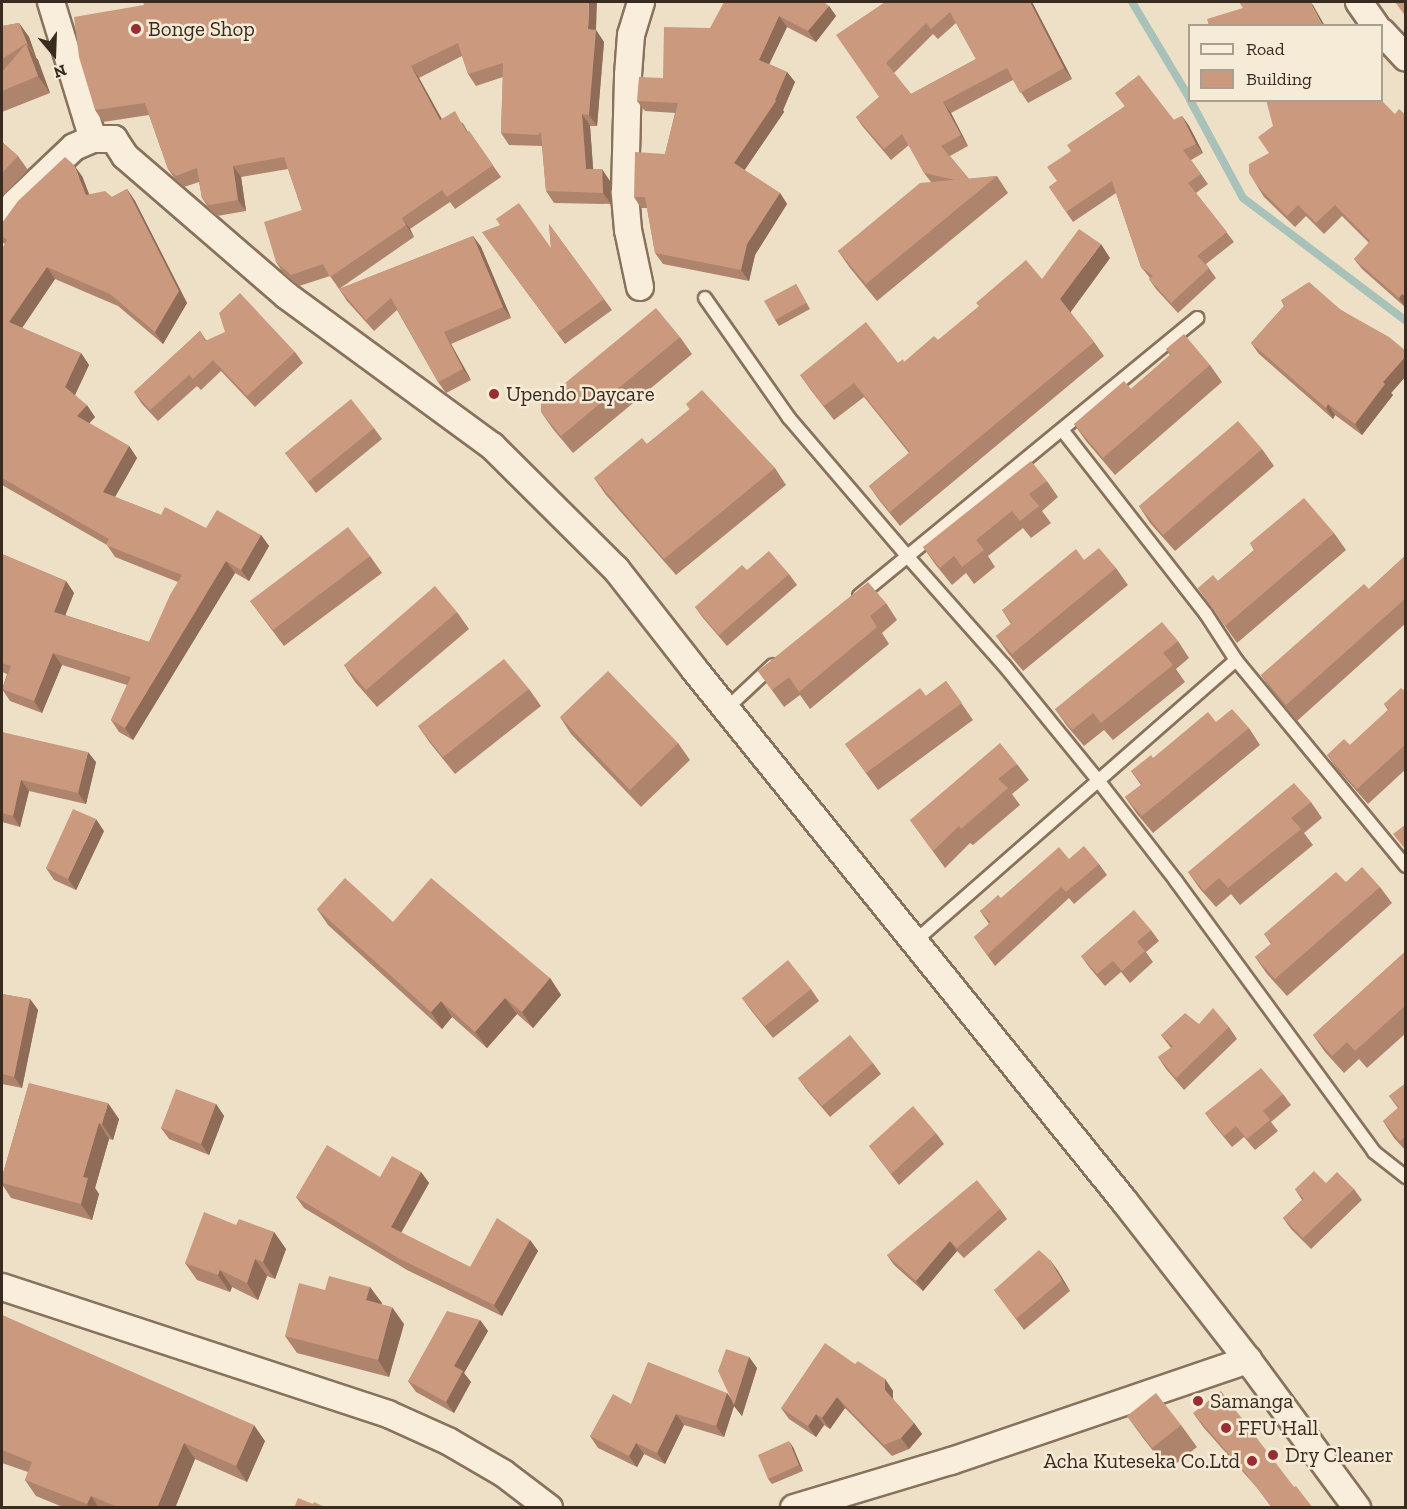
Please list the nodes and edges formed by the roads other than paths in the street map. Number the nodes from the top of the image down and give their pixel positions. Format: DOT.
graph roads {
  1 [pos="51,2"];
  2 [pos="641,2"];
  3 [pos="1359,2"];
  4 [pos="1375,24"];
  5 [pos="1383,33"];
  6 [pos="1406,58"];
  7 [pos="93,139"];
  8 [pos="2,223"];
  9 [pos="640,286"];
  10 [pos="705,298"];
  11 [pos="1198,318"];
  12 [pos="1063,431"];
  13 [pos="908,557"];
  14 [pos="851,602"];
  15 [pos="786,654"];
  16 [pos="1236,660"];
  17 [pos="726,709"];
  18 [pos="1097,779"];
  19 [pos="1406,866"];
  20 [pos="914,942"];
  21 [pos="1406,1177"];
  22 [pos="2,1287"];
  23 [pos="1248,1360"];
  24 [pos="549,1508"];
  25 [pos="794,1508"];
  26 [pos="1357,1508"];
  1 -- 7 [label="street"];
  2 -- 9 [label="street"];
  3 -- 4 [label="street"];
  5 -- 6 [label="street"];
  7 -- 8 [label="street"];
  7 -- 17 [label="street"];
  10 -- 13 [label="lane"];
  11 -- 12 [label="lane"];
  12 -- 13 [label="lane"];
  12 -- 16 [label="lane"];
  13 -- 14 [label="lane"];
  13 -- 18 [label="lane"];
  15 -- 17 [label="lane"];
  16 -- 18 [label="lane"];
  16 -- 19 [label="lane"];
  17 -- 20 [label="street"];
  18 -- 20 [label="lane"];
  18 -- 21 [label="lane"];
  20 -- 23 [label="street"];
  22 -- 24 [label="street"];
  23 -- 25 [label="street"];
  23 -- 26 [label="street"];
}
